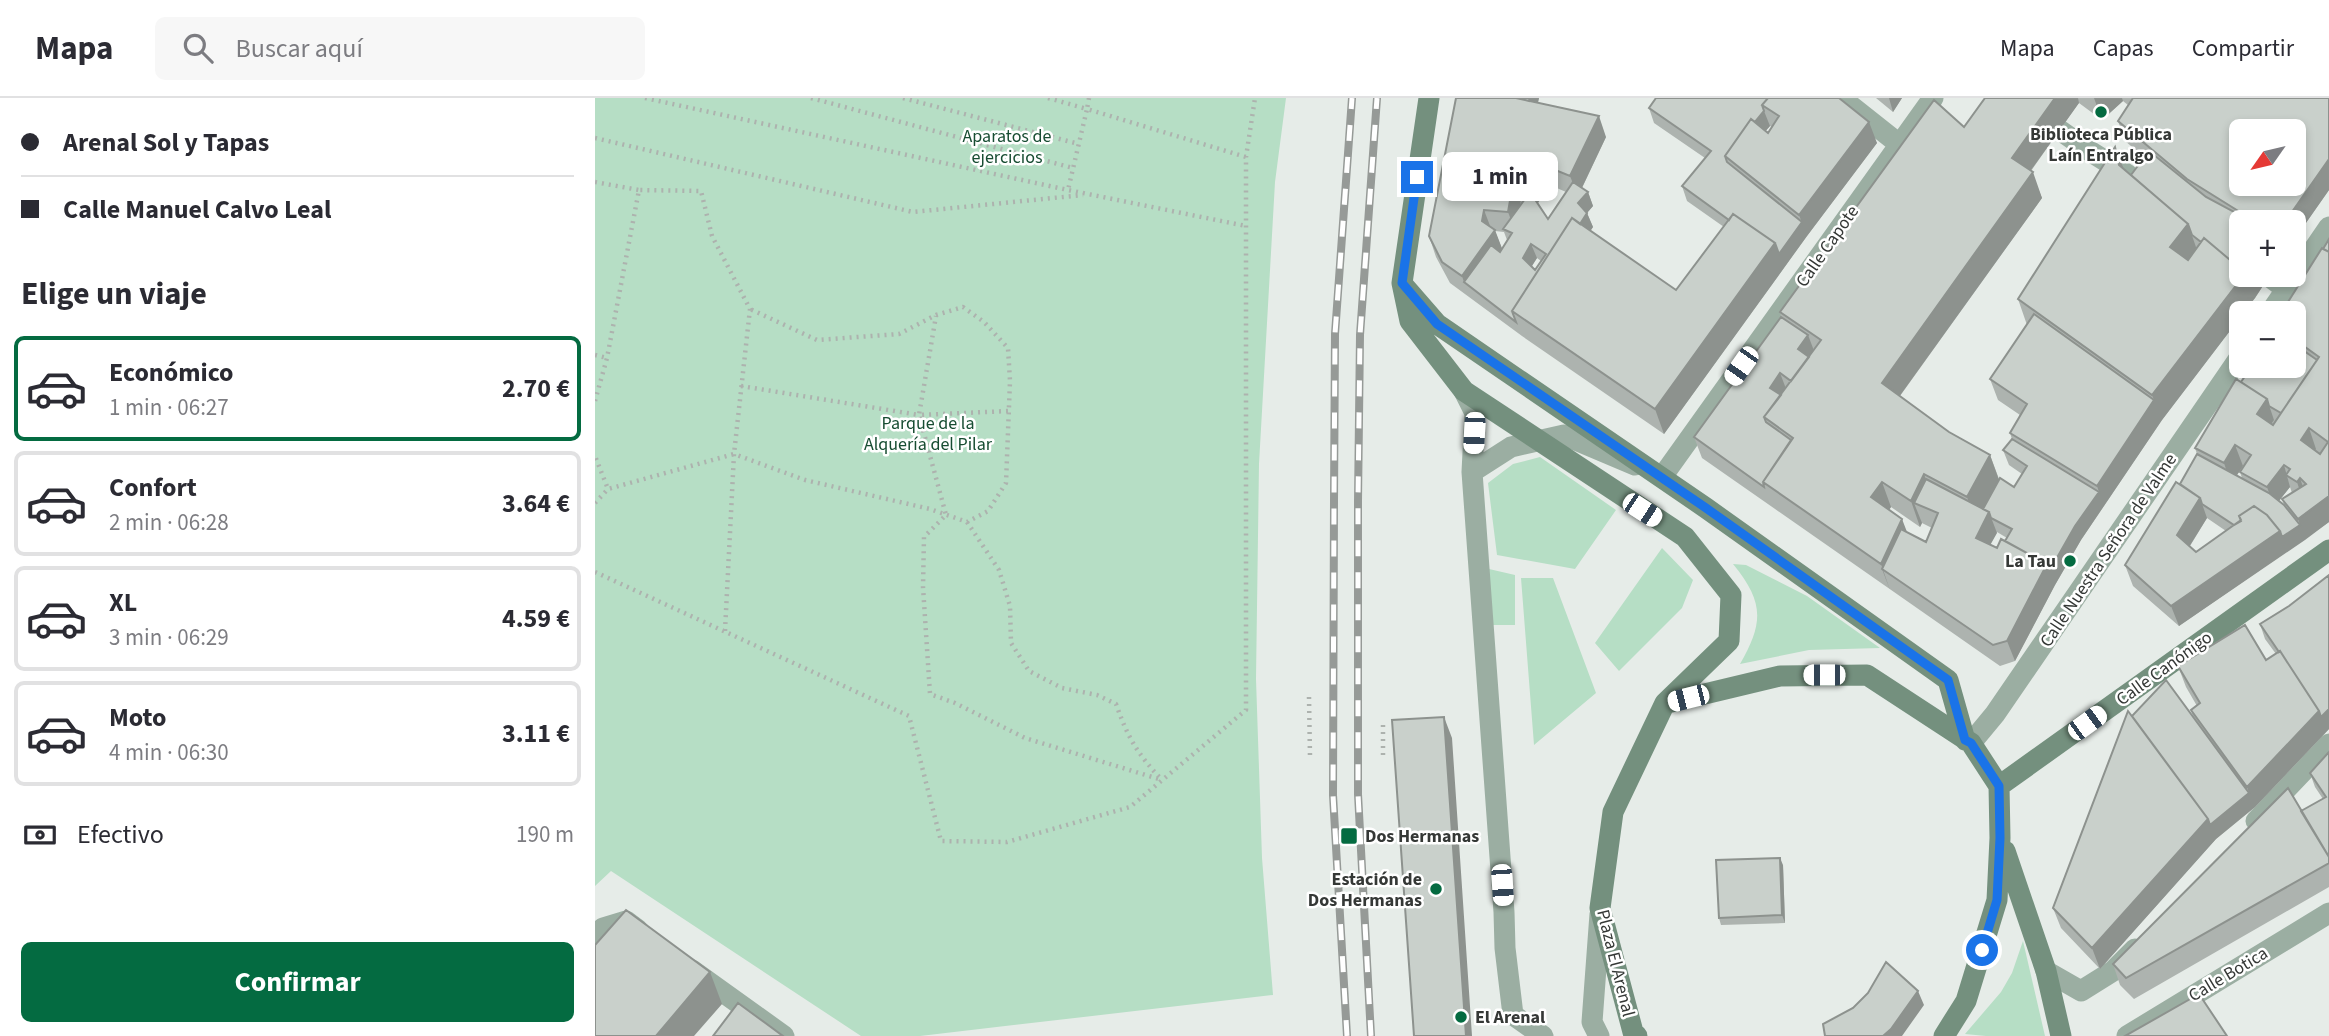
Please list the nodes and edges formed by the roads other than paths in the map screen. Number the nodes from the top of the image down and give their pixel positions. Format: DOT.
graph roads {
  1 [pos="1429,98"];
  2 [pos="1841,98"];
  3 [pos="1933,98"];
  4 [pos="2014,98"];
  5 [pos="1899,144"];
  6 [pos="2146,187"];
  7 [pos="2329,227"];
  8 [pos="1402,283"];
  9 [pos="2283,287"];
  10 [pos="2286,289"];
  11 [pos="2278,301"];
  12 [pos="2229,373"];
  13 [pos="1464,391"];
  14 [pos="1537,441"];
  15 [pos="1472,472"];
  16 [pos="1663,477"];
  17 [pos="2329,550"];
  18 [pos="1665,703"];
  19 [pos="1968,742"];
  20 [pos="2329,744"];
  21 [pos="1999,786"];
  22 [pos="2245,833"];
  23 [pos="2000,838"];
  24 [pos="1600,908"];
  25 [pos="2329,913"];
  26 [pos="2151,932"];
  27 [pos="595,936"];
  28 [pos="657,944"];
  29 [pos="678,959"];
  30 [pos="2046,971"];
  31 [pos="783,1036"];
  32 [pos="1543,1036"];
  33 [pos="1599,1036"];
  34 [pos="1637,1036"];
  35 [pos="1944,1036"];
  36 [pos="2061,1036"];
  37 [pos="2127,1036"];
  1 -- 8 [label="street"];
  2 -- 5 [label="street"];
  3 -- 5 [label="street, Calle Capote"];
  4 -- 6 [label="street"];
  5 -- 16 [label="street, Calle Capote"];
  7 -- 10 [label="street"];
  8 -- 13 [label="street"];
  8 -- 16 [label="street"];
  9 -- 10 [label="street"];
  10 -- 11 [label="street"];
  12 -- 19 [label="street, Calle Nuestra Señora de Valme"];
  13 -- 14 [label="street"];
  13 -- 15 [label="street"];
  14 -- 15 [label="street"];
  14 -- 16 [label="street"];
  14 -- 18 [label="street"];
  15 -- 32 [label="street"];
  16 -- 19 [label="street"];
  17 -- 21 [label="street, Calle Canónigo"];
  18 -- 19 [label="street"];
  18 -- 24 [label="street, Plaza El Arenal"];
  19 -- 21 [label="street"];
  20 -- 22 [label="street"];
  21 -- 23 [label="street"];
  23 -- 30 [label="street"];
  23 -- 35 [label="street"];
  24 -- 33 [label="street"];
  24 -- 34 [label="street, Plaza El Arenal"];
  25 -- 37 [label="street, Calle Botica"];
  26 -- 30 [label="street"];
  27 -- 28 [label="street"];
  29 -- 31 [label="street"];
  30 -- 36 [label="street"];
}
